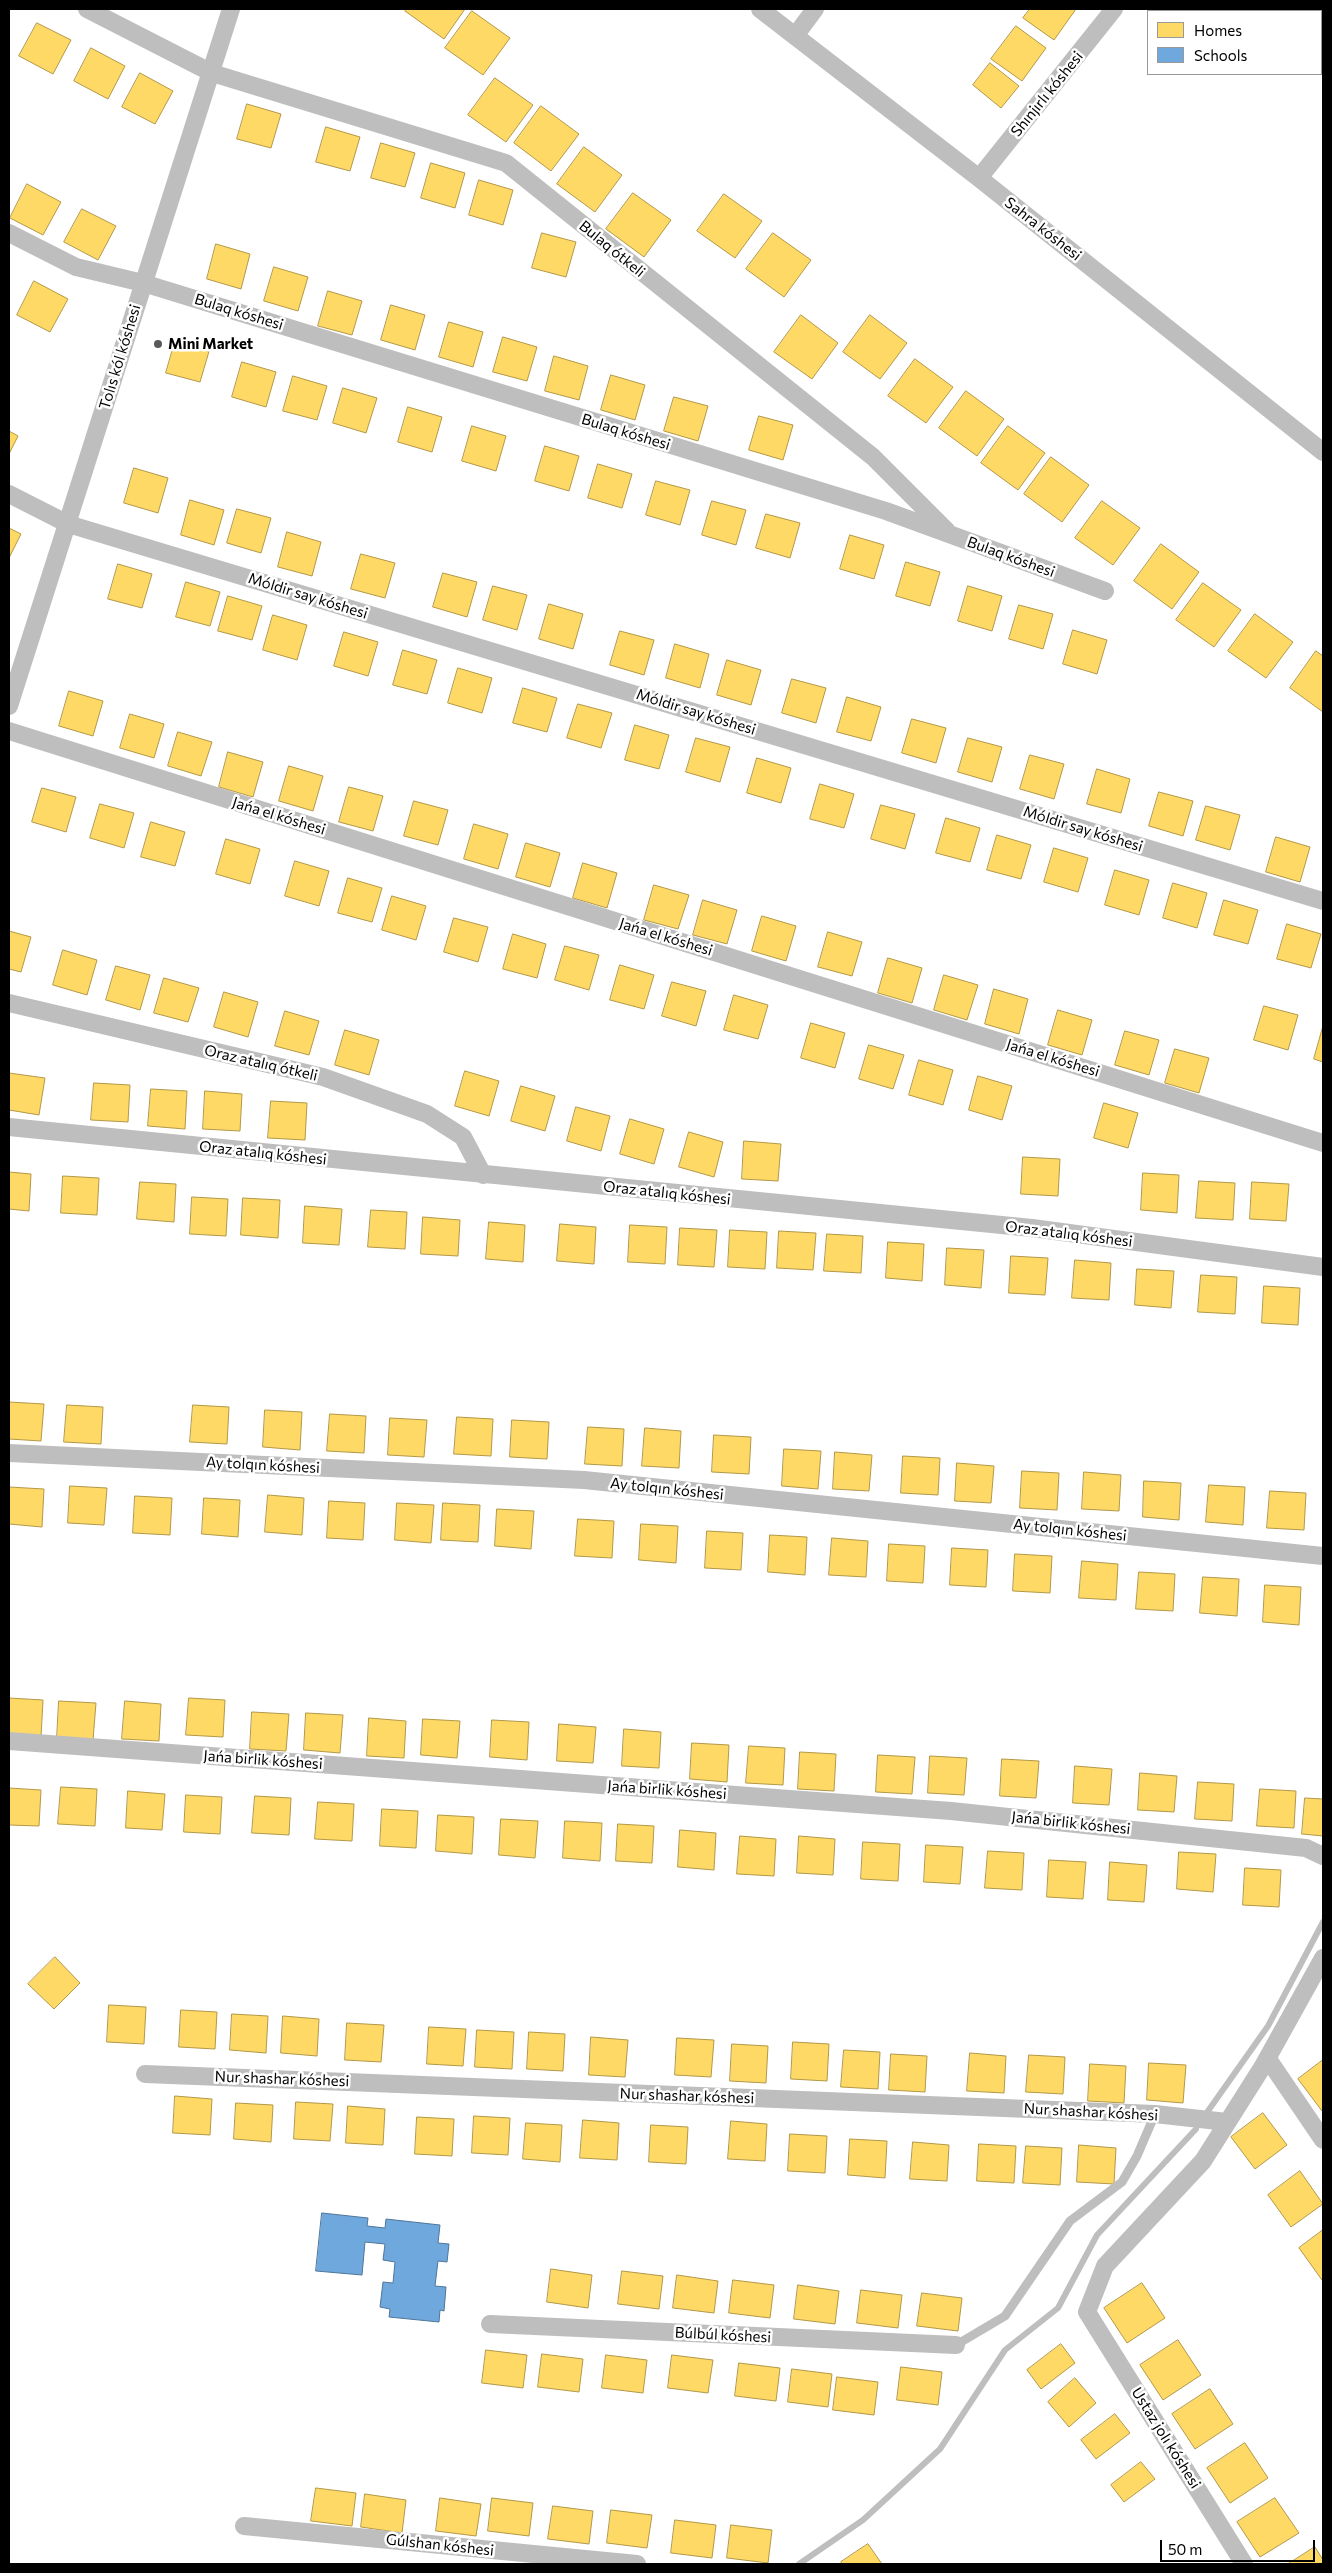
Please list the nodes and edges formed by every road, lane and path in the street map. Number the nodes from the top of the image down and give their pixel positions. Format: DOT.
graph roads {
  1 [pos="88,9"];
  2 [pos="231,9"];
  3 [pos="760,9"];
  4 [pos="815,9"];
  5 [pos="1114,9"];
  6 [pos="794,36"];
  7 [pos="212,73"];
  8 [pos="979,178"];
  9 [pos="9,233"];
  10 [pos="143,283"];
  11 [pos="1323,452"];
  12 [pos="9,494"];
  13 [pos="68,524"];
  14 [pos="952,535"];
  15 [pos="1105,591"];
  16 [pos="9,706"];
  17 [pos="9,731"];
  18 [pos="1323,901"];
  19 [pos="9,1003"];
  20 [pos="9,1127"];
  21 [pos="1323,1143"];
  22 [pos="483,1175"];
  23 [pos="1323,1267"];
  24 [pos="9,1453"];
  25 [pos="1323,1556"];
  26 [pos="9,1741"];
  27 [pos="1323,1856"];
  28 [pos="1323,1958"];
  29 [pos="1268,2059"];
  30 [pos="145,2074"];
  31 [pos="1155,2114"];
  32 [pos="1227,2122"];
  33 [pos="1323,2140"];
  34 [pos="490,2324"];
  35 [pos="956,2345"];
  36 [pos="244,2526"];
  37 [pos="637,2564"];
  38 [pos="1244,2564"];
  1 -- 7 [label="street, Bulaq ótkeli"];
  2 -- 7 [label="street, Tolıs kól kóshesi"];
  3 -- 6 [label="street, Sahra kóshesi"];
  4 -- 6 [label="street"];
  5 -- 8 [label="street, Shınjırlı kóshesi"];
  6 -- 8 [label="street, Sahra kóshesi"];
  7 -- 10 [label="street, Tolıs kól kóshesi"];
  7 -- 14 [label="street, Bulaq ótkeli"];
  8 -- 11 [label="street, Sahra kóshesi"];
  9 -- 10 [label="street, Bulaq kóshesi"];
  10 -- 13 [label="street, Tolıs kól kóshesi"];
  10 -- 14 [label="street, Bulaq kóshesi"];
  12 -- 13 [label="street, Móldir say kóshesi"];
  13 -- 16 [label="street, Tolıs kól kóshesi"];
  13 -- 18 [label="street, Móldir say kóshesi"];
  14 -- 15 [label="street, Bulaq kóshesi"];
  17 -- 21 [label="street, Jańa el kóshesi"];
  19 -- 22 [label="street, Oraz atalıq ótkeli"];
  20 -- 22 [label="street, Oraz atalıq kóshesi"];
  22 -- 23 [label="street, Oraz atalıq kóshesi"];
  24 -- 25 [label="street, Ay tolqın kóshesi"];
  26 -- 27 [label="street, Jańa birlik kóshesi"];
  28 -- 29 [label="street"];
  29 -- 32 [label="street"];
  29 -- 33 [label="street"];
  30 -- 31 [label="street, Nur shashar kóshesi"];
  31 -- 32 [label="street, Nur shashar kóshesi"];
  31 -- 35 [label="lane"];
  32 -- 38 [label="street, Ustaz jolı kóshesi"];
  34 -- 35 [label="street, Búlbúl kóshesi"];
  36 -- 37 [label="street, Gúlshan kóshesi"];
}
